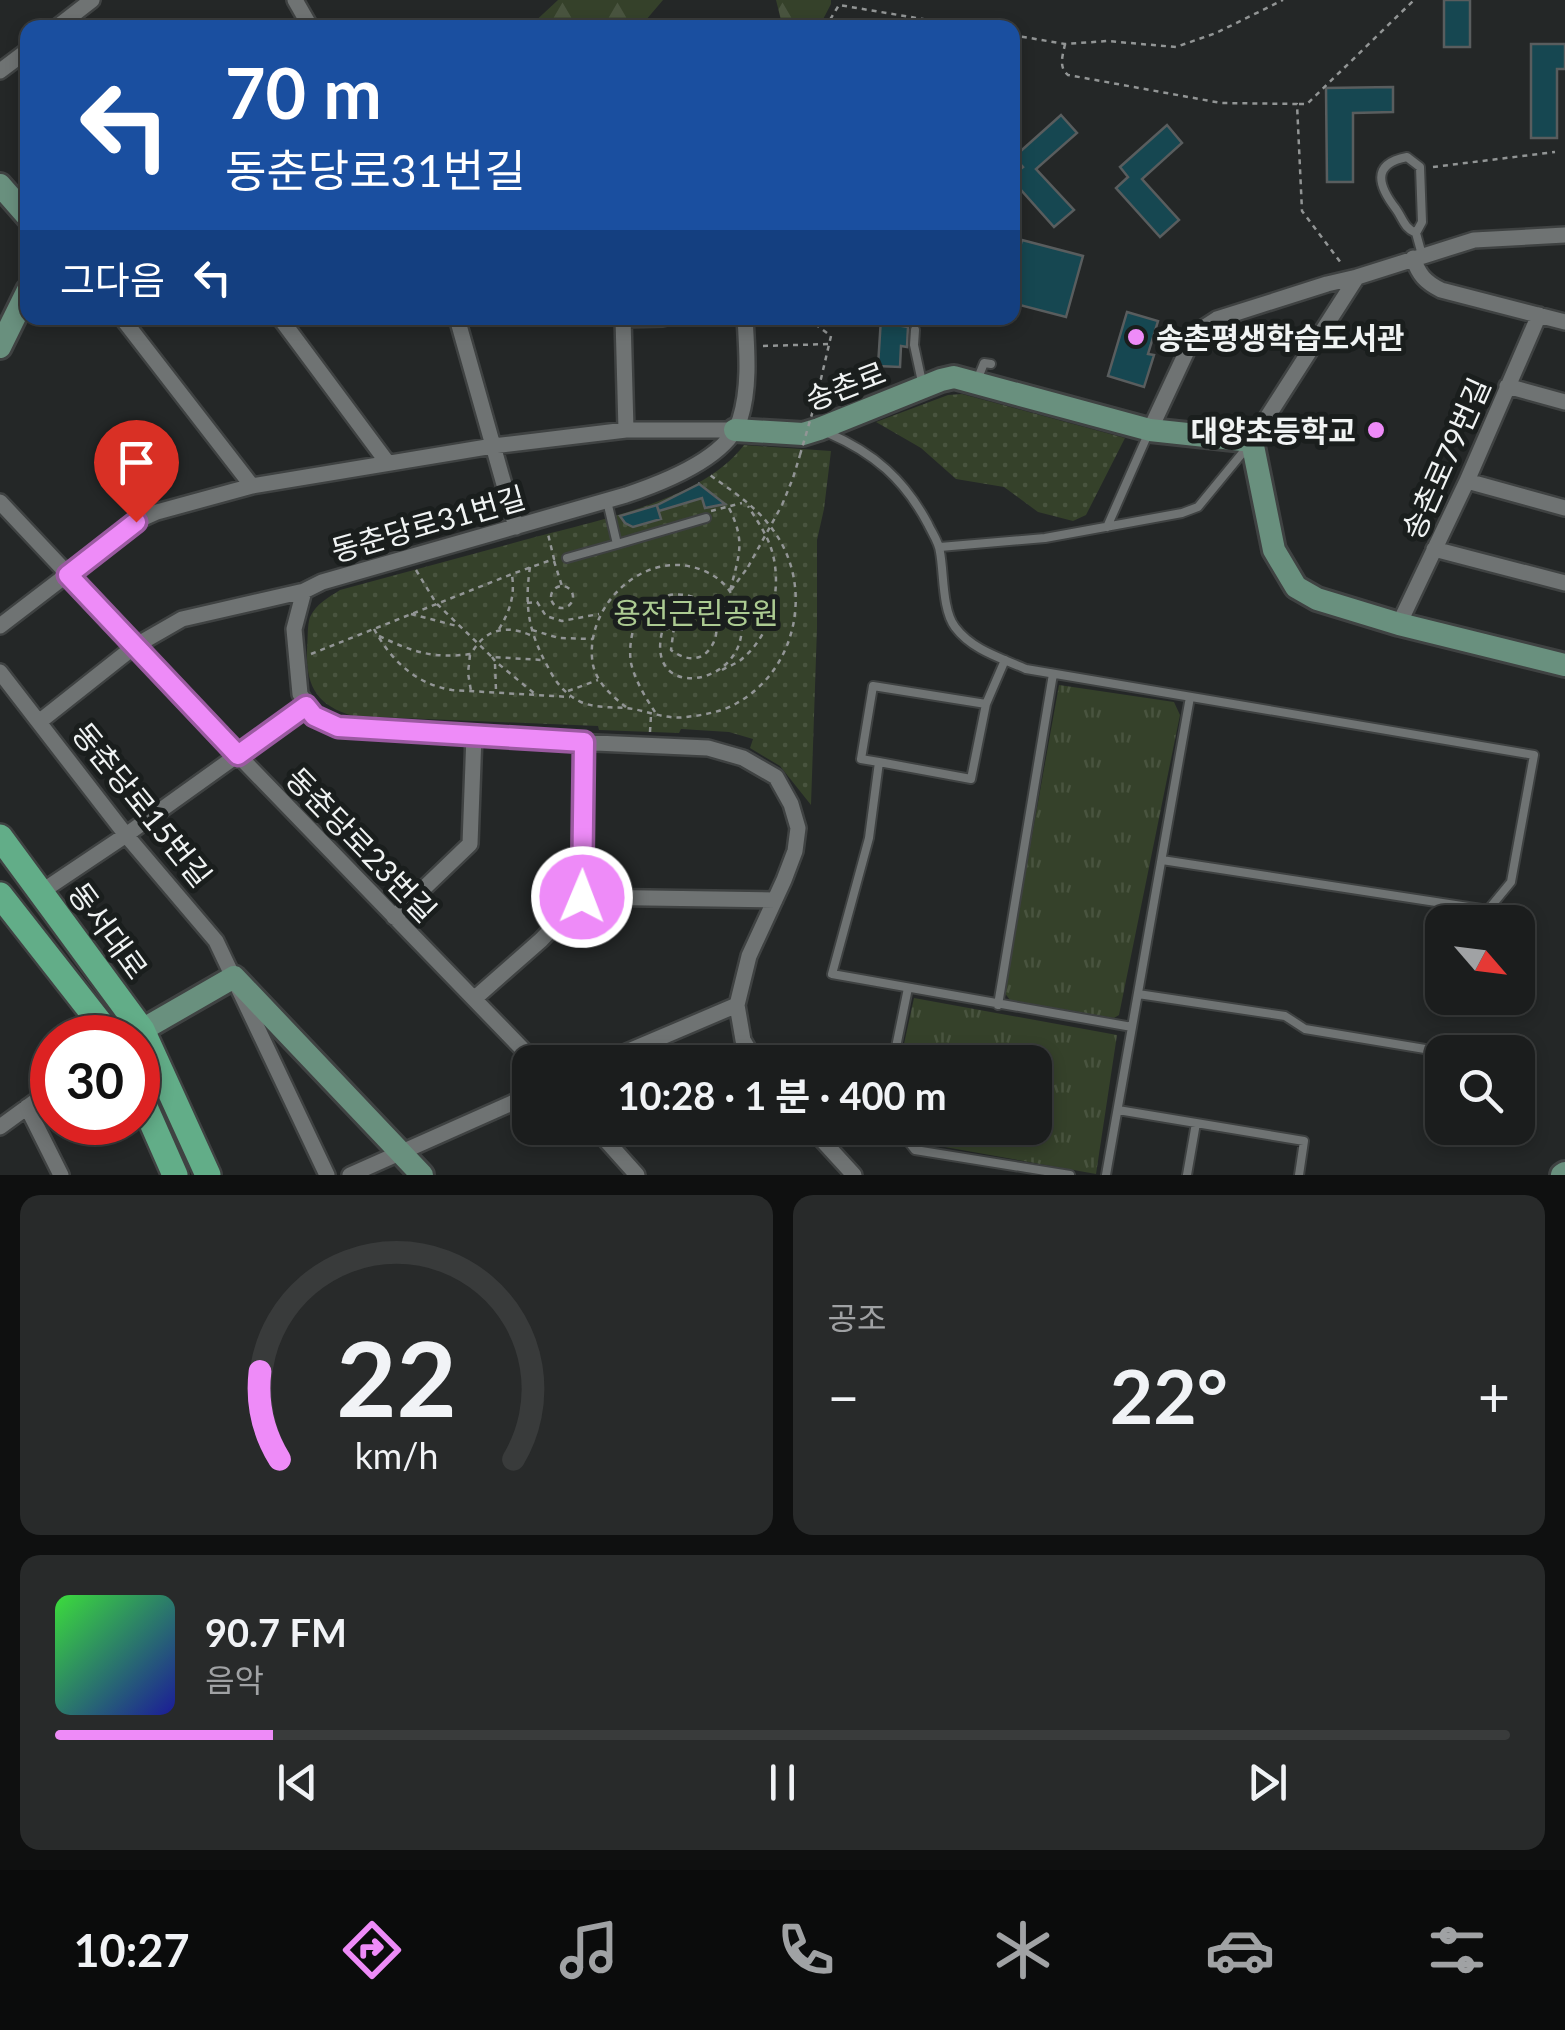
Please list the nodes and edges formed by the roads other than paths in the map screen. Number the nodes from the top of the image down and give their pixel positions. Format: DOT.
graph roads {
  1 [pos="92,0"];
  2 [pos="66,20"];
  3 [pos="0,186"];
  4 [pos="20,208"];
  5 [pos="1416,233"];
  6 [pos="1565,234"];
  7 [pos="1418,256"];
  8 [pos="1357,277"];
  9 [pos="20,306"];
  10 [pos="1539,314"];
  11 [pos="1565,322"];
  12 [pos="127,325"];
  13 [pos="285,325"];
  14 [pos="459,325"];
  15 [pos="623,325"];
  16 [pos="745,325"];
  17 [pos="914,330"];
  18 [pos="0,347"];
  19 [pos="924,386"];
  20 [pos="1507,386"];
  21 [pos="1565,402"];
  22 [pos="820,429"];
  23 [pos="626,430"];
  24 [pos="735,430"];
  25 [pos="1150,430"];
  26 [pos="1252,442"];
  27 [pos="493,446"];
  28 [pos="387,462"];
  29 [pos="1467,481"];
  30 [pos="252,486"];
  31 [pos="607,501"];
  32 [pos="0,502"];
  33 [pos="1565,508"];
  34 [pos="708,514"];
  35 [pos="516,527"];
  36 [pos="1107,527"];
  37 [pos="617,544"];
  38 [pos="940,547"];
  39 [pos="1434,549"];
  40 [pos="568,558"];
  41 [pos="68,575"];
  42 [pos="1565,584"];
  43 [pos="304,590"];
  44 [pos="1399,624"];
  45 [pos="0,626"];
  46 [pos="134,646"];
  47 [pos="1563,659"];
  48 [pos="1005,660"];
  49 [pos="0,672"];
  50 [pos="1053,674"];
  51 [pos="1190,697"];
  52 [pos="986,704"];
  53 [pos="306,706"];
  54 [pos="39,722"];
  55 [pos="474,735"];
  56 [pos="584,742"];
  57 [pos="238,755"];
  58 [pos="879,762"];
  59 [pos="126,835"];
  60 [pos="0,837"];
  61 [pos="1162,860"];
  62 [pos="41,892"];
  63 [pos="582,897"];
  64 [pos="775,900"];
  65 [pos="4,909"];
  66 [pos="394,917"];
  67 [pos="234,977"];
  68 [pos="908,988"];
  69 [pos="1138,994"];
  70 [pos="474,999"];
  71 [pos="737,1005"];
  72 [pos="998,1005"];
  73 [pos="93,1015"];
  74 [pos="122,1015"];
  75 [pos="160,1020"];
  76 [pos="1132,1028"];
  77 [pos="519,1045"];
  78 [pos="644,1045"];
  79 [pos="746,1045"];
  80 [pos="896,1045"];
  81 [pos="1425,1049"];
  82 [pos="160,1082"];
  83 [pos="512,1103"];
  84 [pos="30,1105"];
  85 [pos="27,1107"];
  86 [pos="1118,1110"];
  87 [pos="1196,1123"];
  88 [pos="0,1126"];
  89 [pos="160,1141"];
  90 [pos="610,1145"];
  91 [pos="827,1145"];
  92 [pos="910,1145"];
  93 [pos="402,1153"];
  94 [pos="61,1175"];
  95 [pos="175,1175"];
  96 [pos="208,1175"];
  97 [pos="327,1175"];
  98 [pos="350,1175"];
  99 [pos="422,1175"];
  100 [pos="637,1175"];
  101 [pos="854,1175"];
  102 [pos="1070,1175"];
  103 [pos="1106,1175"];
  104 [pos="1187,1175"];
  105 [pos="1298,1175"];
  1 -- 2 [label="street"];
  3 -- 4 [label="street"];
  5 -- 5 [label="lane"];
  5 -- 7 [label="lane"];
  6 -- 7 [label="street"];
  7 -- 8 [label="street"];
  7 -- 10 [label="street"];
  8 -- 25 [label="street"];
  8 -- 26 [label="street"];
  9 -- 18 [label="street"];
  10 -- 11 [label="street"];
  10 -- 20 [label="street, 송촌로79번길"];
  12 -- 30 [label="street"];
  13 -- 28 [label="street"];
  14 -- 27 [label="street"];
  15 -- 23 [label="street"];
  16 -- 24 [label="street"];
  17 -- 19 [label="lane"];
  19 -- 22 [label="street, 송촌로"];
  19 -- 25 [label="street, 송촌로"];
  20 -- 21 [label="street"];
  20 -- 29 [label="street, 송촌로79번길"];
  22 -- 24 [label="street, 송촌로"];
  22 -- 38 [label="lane"];
  23 -- 24 [label="street, 송촌로"];
  23 -- 27 [label="street, 송촌로"];
  24 -- 31 [label="street, 동춘당로31번길"];
  25 -- 26 [label="street, 송촌로"];
  25 -- 36 [label="lane"];
  26 -- 36 [label="lane"];
  26 -- 44 [label="street"];
  27 -- 28 [label="street, 송촌로"];
  27 -- 35 [label="street"];
  28 -- 30 [label="street, 송촌로"];
  29 -- 33 [label="street"];
  29 -- 39 [label="street, 송촌로79번길"];
  30 -- 41 [label="street, 송촌로"];
  31 -- 35 [label="street, 동춘당로31번길"];
  31 -- 37 [label="lane"];
  32 -- 41 [label="street, 동춘당로23번길"];
  34 -- 37 [label="lane"];
  35 -- 43 [label="street, 동춘당로31번길"];
  36 -- 38 [label="lane"];
  37 -- 40 [label="lane"];
  38 -- 48 [label="lane"];
  39 -- 42 [label="street"];
  39 -- 44 [label="street, 송촌로79번길"];
  41 -- 45 [label="street, 송촌로"];
  41 -- 46 [label="street, 동춘당로23번길"];
  43 -- 46 [label="street"];
  43 -- 53 [label="street, 동춘당로31번길"];
  44 -- 47 [label="street"];
  46 -- 54 [label="street"];
  46 -- 57 [label="street, 동춘당로23번길"];
  48 -- 50 [label="lane"];
  48 -- 52 [label="lane"];
  49 -- 54 [label="street, 동춘당로15번길"];
  50 -- 51 [label="lane"];
  50 -- 72 [label="lane"];
  51 -- 61 [label="lane"];
  51 -- 61 [label="lane"];
  52 -- 58 [label="lane"];
  52 -- 58 [label="lane"];
  53 -- 55 [label="street"];
  53 -- 57 [label="street"];
  54 -- 59 [label="street, 동춘당로15번길"];
  55 -- 56 [label="street"];
  55 -- 66 [label="street"];
  56 -- 63 [label="street"];
  56 -- 64 [label="street"];
  57 -- 59 [label="street"];
  57 -- 66 [label="street, 동춘당로23번길"];
  58 -- 68 [label="lane"];
  59 -- 62 [label="street"];
  59 -- 67 [label="street, 동춘당로15번길"];
  60 -- 62 [label="main road, 동서대로"];
  61 -- 69 [label="lane"];
  62 -- 74 [label="main road, 동서대로"];
  63 -- 64 [label="street"];
  63 -- 70 [label="street"];
  64 -- 71 [label="street"];
  65 -- 73 [label="main road, 동서대로"];
  66 -- 70 [label="street, 동춘당로23번길"];
  67 -- 75 [label="street"];
  67 -- 93 [label="street, 동춘당로15번길"];
  67 -- 97 [label="street, 동춘당로15번길"];
  68 -- 72 [label="lane"];
  68 -- 80 [label="lane"];
  69 -- 76 [label="lane"];
  69 -- 81 [label="lane"];
  70 -- 77 [label="street, 동춘당로23번길"];
  71 -- 78 [label="street"];
  71 -- 79 [label="street"];
  72 -- 76 [label="lane"];
  76 -- 86 [label="lane"];
  82 -- 96 [label="main road, 동서대로"];
  83 -- 93 [label="street"];
  84 -- 85 [label="street"];
  85 -- 88 [label="street"];
  85 -- 94 [label="street"];
  86 -- 87 [label="lane"];
  86 -- 103 [label="lane"];
  87 -- 104 [label="lane"];
  87 -- 105 [label="lane"];
  89 -- 95 [label="main road"];
  90 -- 100 [label="street"];
  91 -- 101 [label="street"];
  92 -- 102 [label="lane"];
  93 -- 98 [label="street"];
  93 -- 99 [label="street, 동춘당로15번길"];
}
